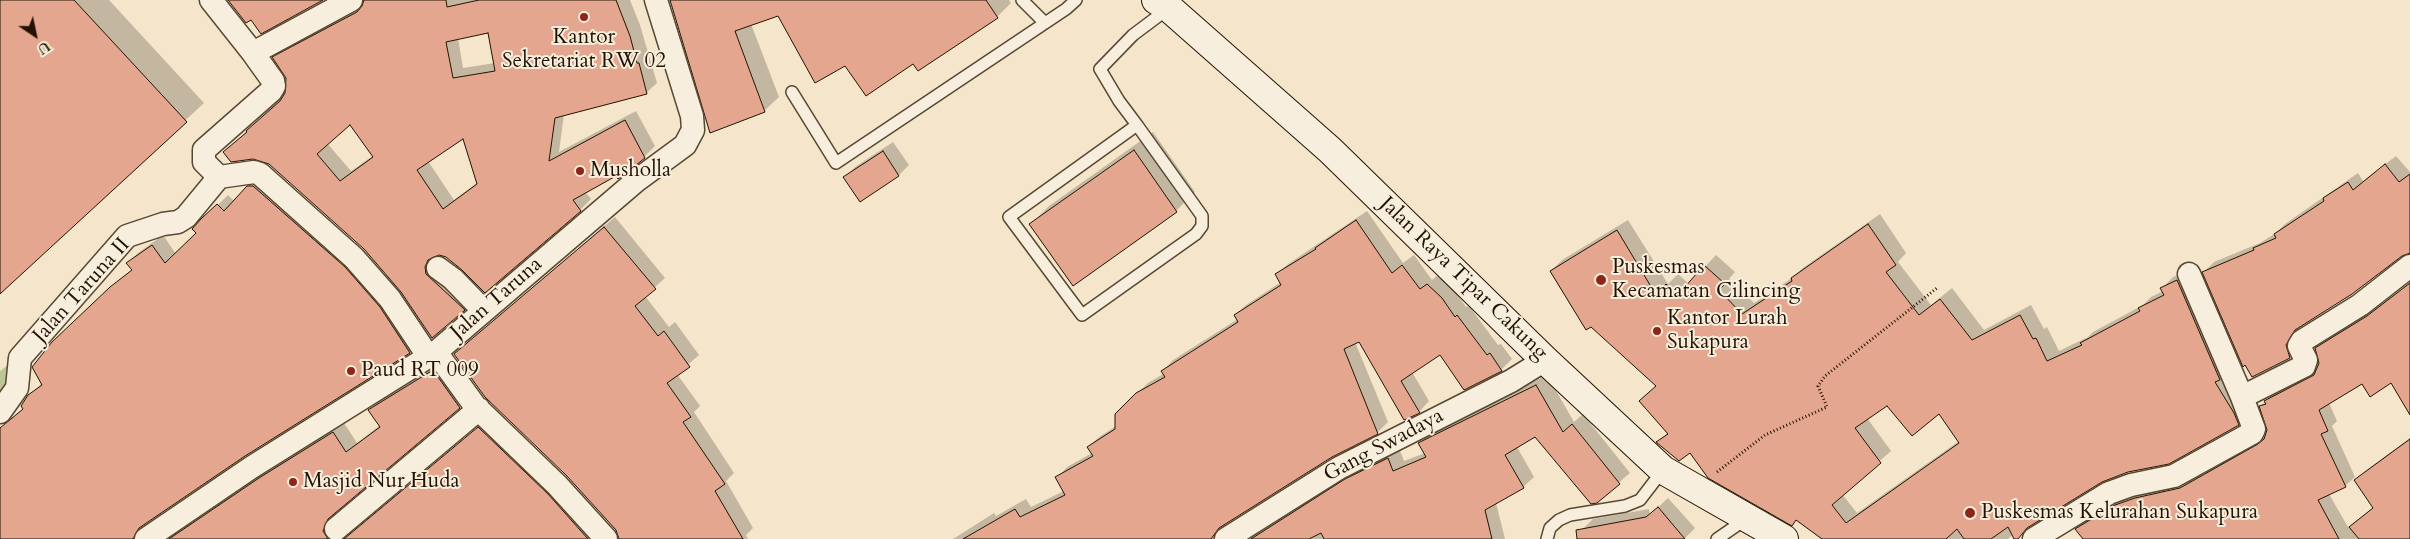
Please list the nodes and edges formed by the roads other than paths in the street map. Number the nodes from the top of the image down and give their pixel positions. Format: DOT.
graph roads {
  1 [pos="211,0"];
  2 [pos="351,0"];
  3 [pos="656,0"];
  4 [pos="1022,0"];
  5 [pos="1076,0"];
  6 [pos="1162,4"];
  7 [pos="1045,23"];
  8 [pos="253,54"];
  9 [pos="792,92"];
  10 [pos="1137,125"];
  11 [pos="219,178"];
  12 [pos="2410,266"];
  13 [pos="438,268"];
  14 [pos="2189,274"];
  15 [pos="483,310"];
  16 [pos="432,354"];
  17 [pos="1546,360"];
  18 [pos="2242,397"];
  19 [pos="479,409"];
  20 [pos="0,412"];
  21 [pos="1663,470"];
  22 [pos="1747,519"];
  23 [pos="336,529"];
  24 [pos="146,539"];
  25 [pos="606,539"];
  26 [pos="1226,539"];
  27 [pos="1547,539"];
  28 [pos="1716,539"];
  29 [pos="1784,539"];
  30 [pos="2034,539"];
  1 -- 8 [label="street"];
  2 -- 8 [label="street"];
  3 -- 15 [label="street, Jalan Taruna"];
  4 -- 7 [label="lane"];
  5 -- 7 [label="lane"];
  6 -- 10 [label="lane"];
  6 -- 17 [label="street, Jalan Raya Tipar Cakung"];
  7 -- 9 [label="lane"];
  8 -- 11 [label="street"];
  10 -- 10 [label="lane"];
  11 -- 16 [label="street"];
  11 -- 20 [label="street, Jalan Taruna II"];
  12 -- 18 [label="street"];
  13 -- 15 [label="street"];
  14 -- 18 [label="street"];
  15 -- 16 [label="street, Jalan Taruna"];
  16 -- 19 [label="street"];
  16 -- 24 [label="street, Jalan Taruna"];
  17 -- 21 [label="street, Jalan Raya Tipar Cakung"];
  17 -- 26 [label="street, Gang Swadaya"];
  18 -- 30 [label="street"];
  19 -- 23 [label="street"];
  19 -- 25 [label="street"];
  21 -- 22 [label="street, Jalan Raya Tipar Cakung"];
  21 -- 27 [label="lane"];
  22 -- 28 [label="lane"];
  22 -- 29 [label="street, Jalan Raya Tipar Cakung"];
}
